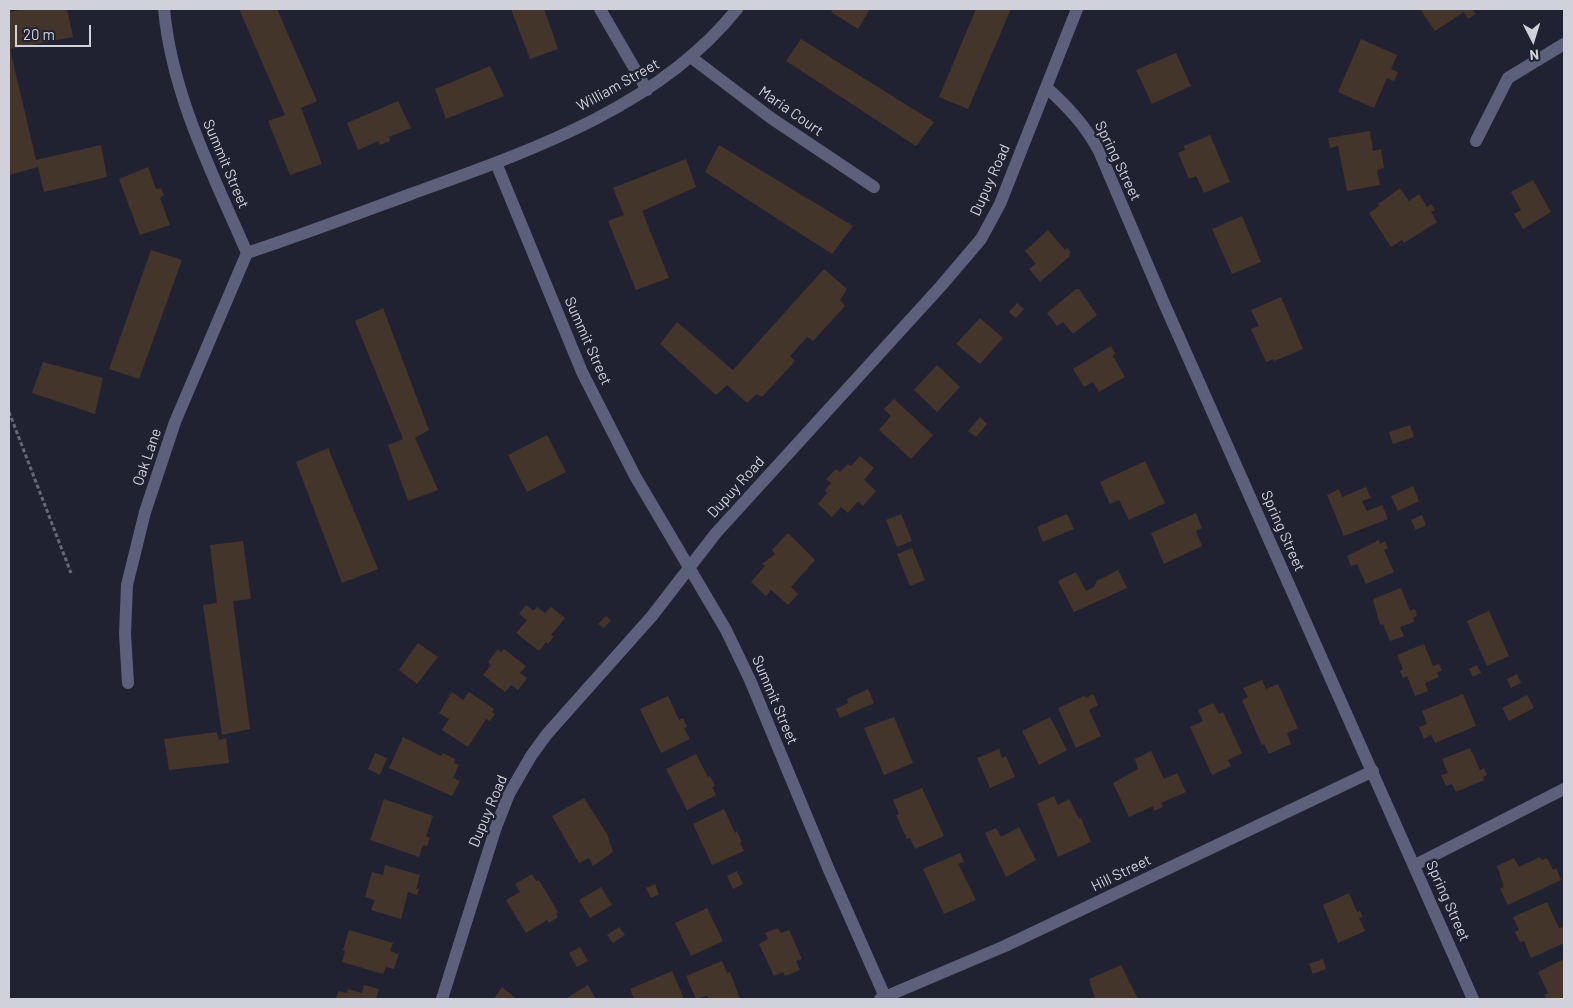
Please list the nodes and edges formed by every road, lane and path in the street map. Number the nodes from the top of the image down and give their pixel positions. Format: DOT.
graph roads {
  1 [pos="164,9"];
  2 [pos="600,9"];
  3 [pos="737,9"];
  4 [pos="1078,9"];
  5 [pos="1564,44"];
  6 [pos="692,58"];
  7 [pos="1048,88"];
  8 [pos="647,90"];
  9 [pos="1476,141"];
  10 [pos="496,163"];
  11 [pos="874,187"];
  12 [pos="247,253"];
  13 [pos="9,412"];
  14 [pos="690,567"];
  15 [pos="71,573"];
  16 [pos="128,683"];
  17 [pos="1373,771"];
  18 [pos="1564,788"];
  19 [pos="1414,866"];
  20 [pos="442,999"];
  21 [pos="884,999"];
  22 [pos="1473,999"];
  1 -- 12 [label="street, Summit Street"];
  2 -- 8 [label="street"];
  3 -- 6 [label="street, William Street"];
  4 -- 7 [label="street, Dupuy Road"];
  5 -- 9 [label="street"];
  6 -- 8 [label="street, William Street"];
  6 -- 11 [label="street, Maria Court"];
  7 -- 14 [label="street, Dupuy Road"];
  7 -- 17 [label="street, Spring Street"];
  8 -- 10 [label="street, William Street"];
  10 -- 12 [label="street"];
  10 -- 14 [label="street, Summit Street"];
  12 -- 16 [label="street, Oak Lane"];
  13 -- 15 [label="path"];
  14 -- 20 [label="street, Dupuy Road"];
  14 -- 21 [label="street, Summit Street"];
  17 -- 19 [label="street, Spring Street"];
  17 -- 21 [label="street, Hill Street"];
  18 -- 19 [label="street"];
  19 -- 22 [label="street, Spring Street"];
}
